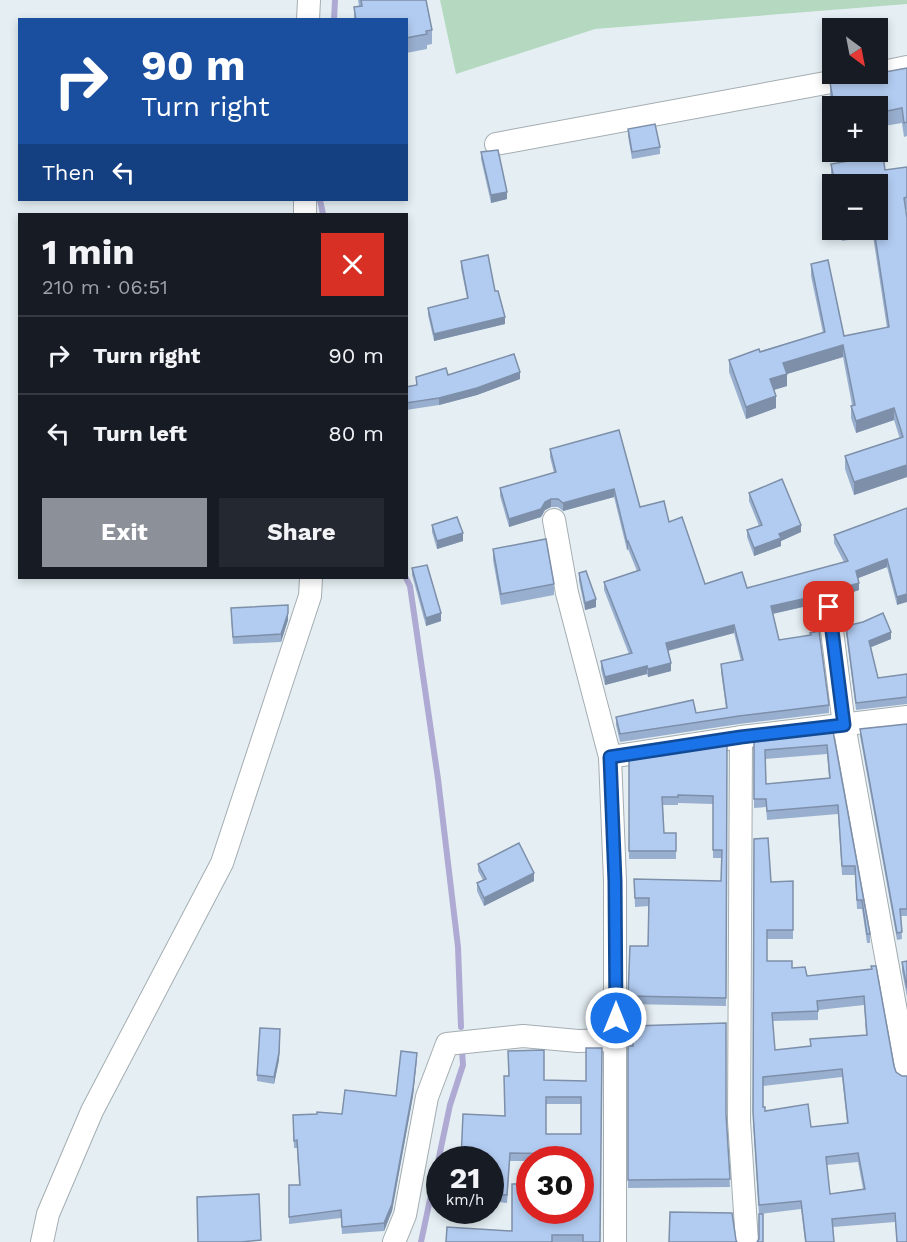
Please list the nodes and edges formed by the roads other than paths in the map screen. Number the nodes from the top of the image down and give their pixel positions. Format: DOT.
graph roads {
  1 [pos="309,0"];
  2 [pos="308,18"];
  3 [pos="907,67"];
  4 [pos="888,71"];
  5 [pos="822,83"];
  6 [pos="496,144"];
  7 [pos="554,520"];
  8 [pos="311,579"];
  9 [pos="829,607"];
  10 [pos="907,717"];
  11 [pos="844,725"];
  12 [pos="741,737"];
  13 [pos="610,757"];
  14 [pos="616,1041"];
  15 [pos="907,1072"];
  16 [pos="42,1242"];
  17 [pos="394,1242"];
  18 [pos="615,1242"];
  19 [pos="747,1242"];
  1 -- 2 [label="street"];
  3 -- 4 [label="street"];
  5 -- 6 [label="street"];
  7 -- 13 [label="street"];
  8 -- 16 [label="street"];
  9 -- 11 [label="street"];
  10 -- 11 [label="street"];
  11 -- 12 [label="street"];
  11 -- 15 [label="street"];
  12 -- 13 [label="street"];
  12 -- 19 [label="street"];
  13 -- 14 [label="street"];
  14 -- 17 [label="street"];
  14 -- 18 [label="street"];
}
